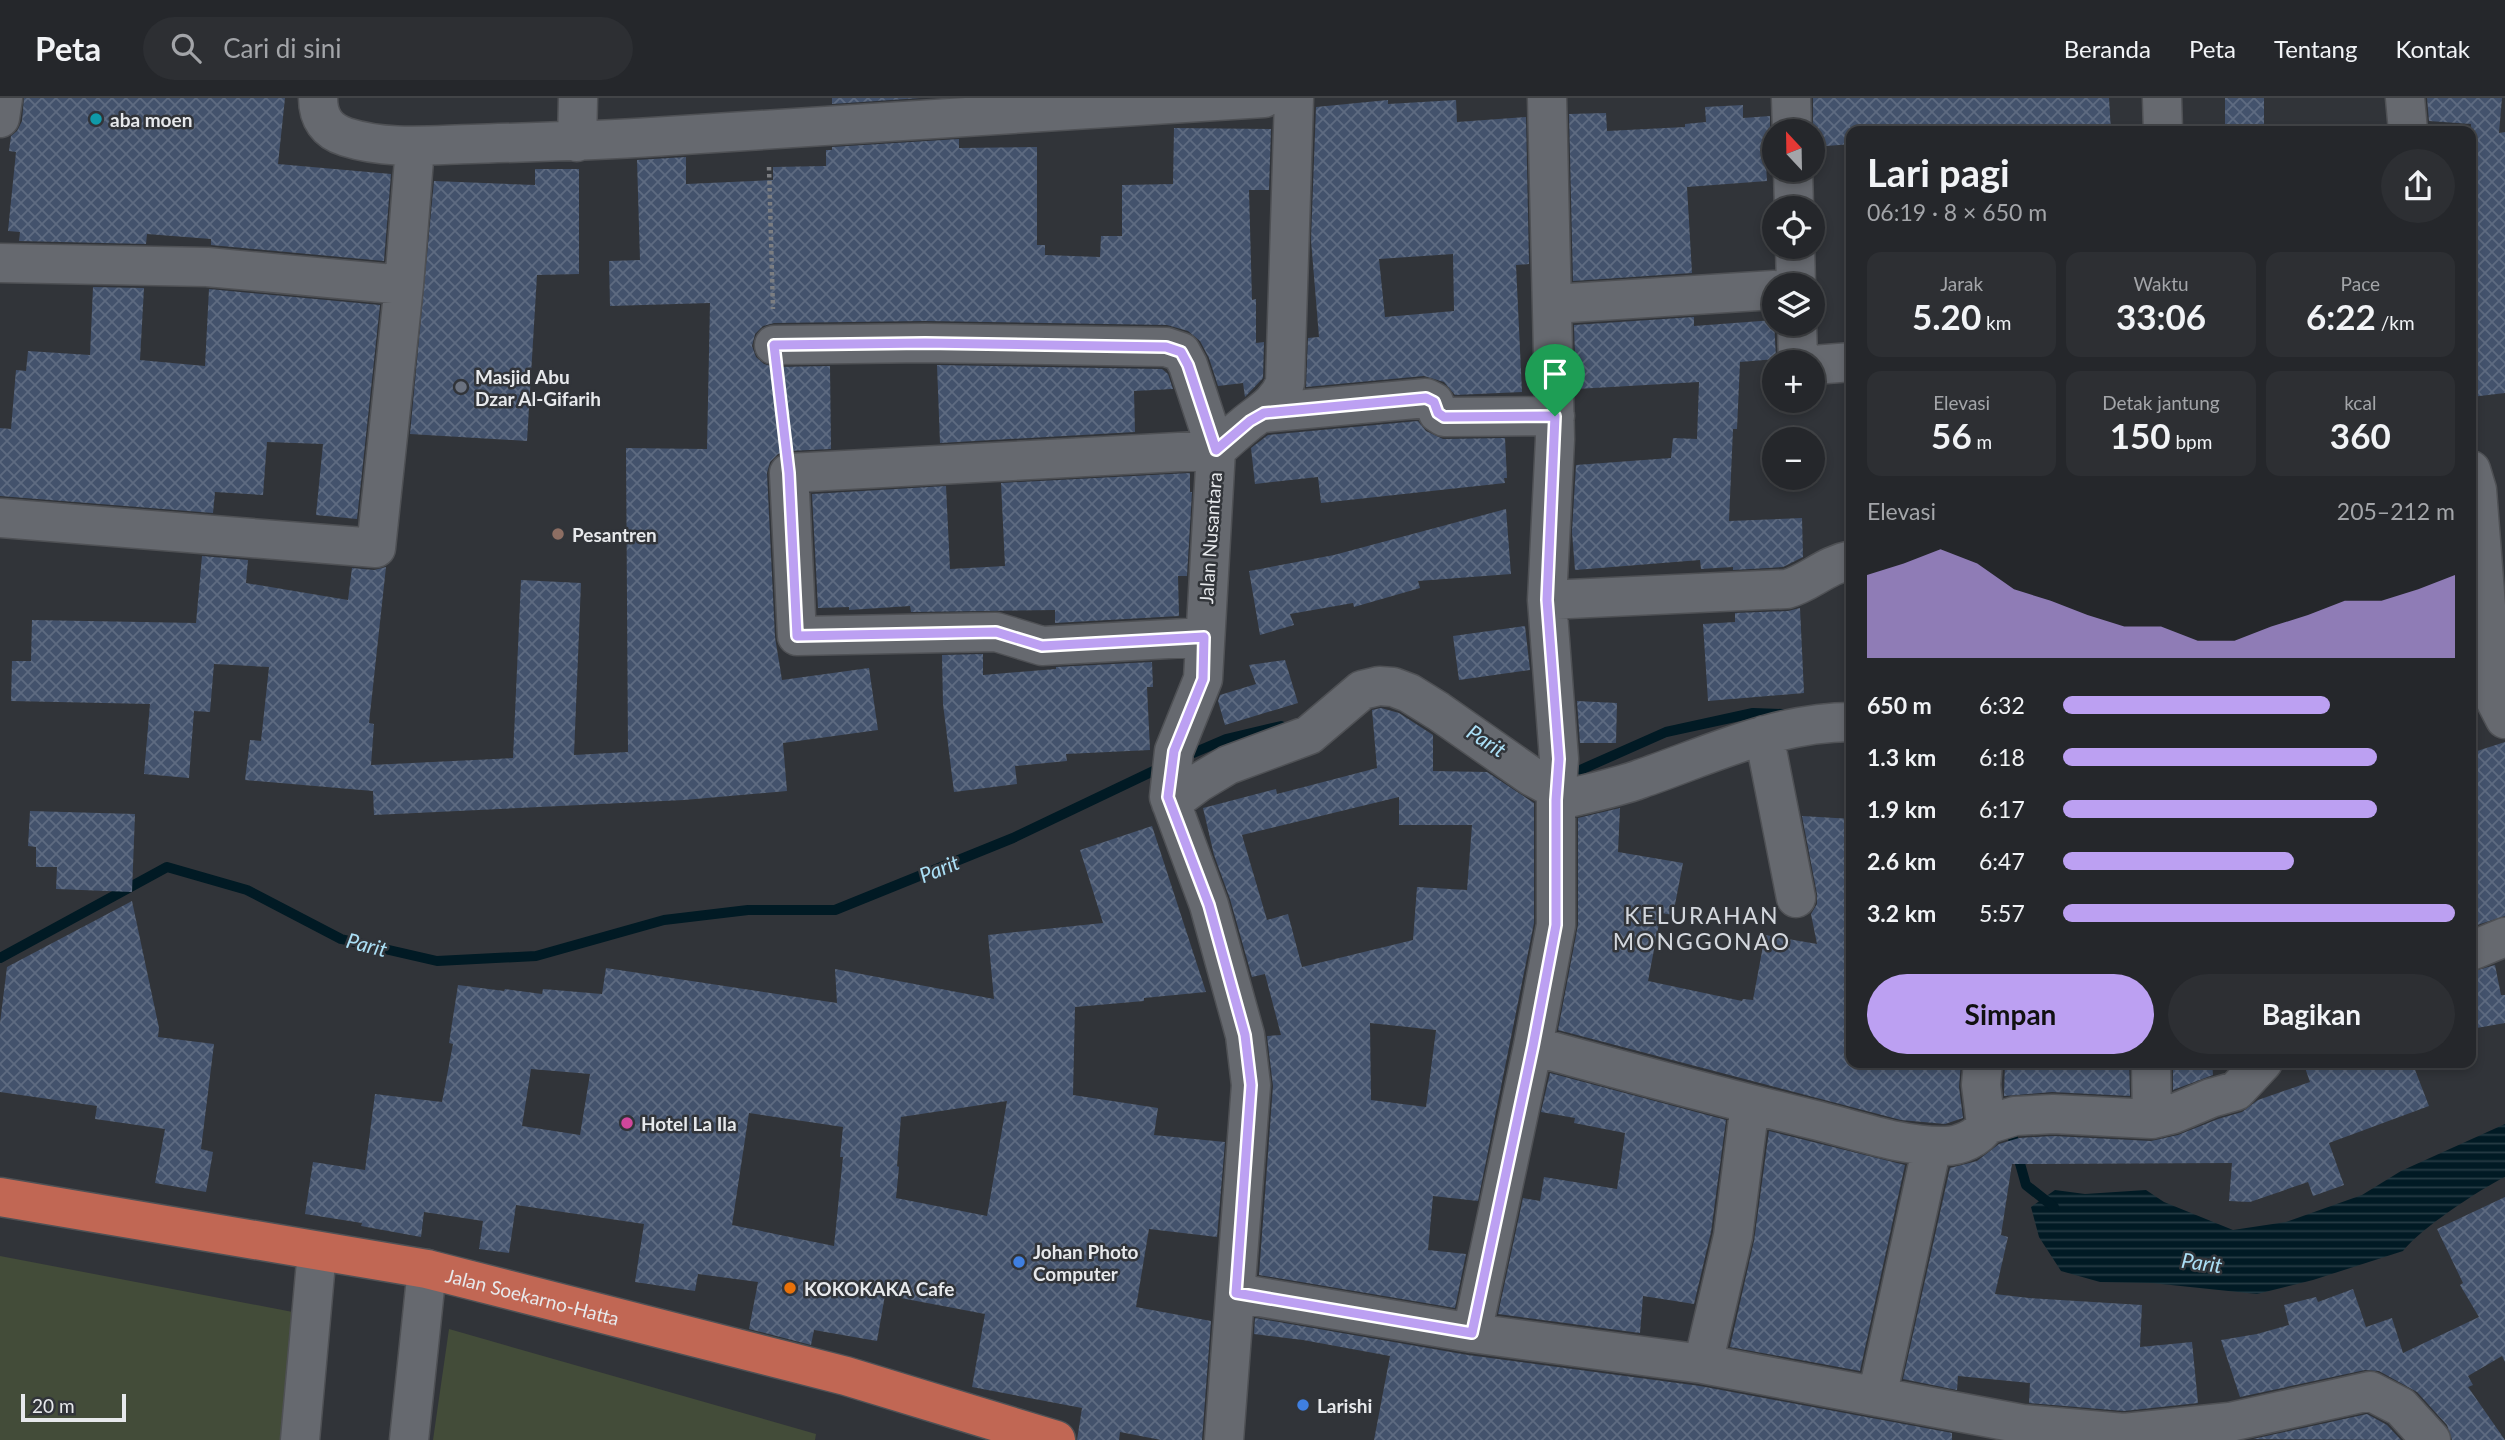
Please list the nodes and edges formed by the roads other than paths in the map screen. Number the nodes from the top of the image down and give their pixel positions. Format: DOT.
graph roads {
  1 [pos="3,98"];
  2 [pos="318,98"];
  3 [pos="578,98"];
  4 [pos="1264,98"];
  5 [pos="1294,98"];
  6 [pos="1547,98"];
  7 [pos="1791,98"];
  8 [pos="2162,98"];
  9 [pos="2405,98"];
  10 [pos="0,118"];
  11 [pos="1792,119"];
  12 [pos="2164,126"];
  13 [pos="2408,126"];
  14 [pos="577,142"];
  15 [pos="415,147"];
  16 [pos="0,263"];
  17 [pos="404,285"];
  18 [pos="1762,291"];
  19 [pos="1553,304"];
  20 [pos="774,345"];
  21 [pos="1846,362"];
  22 [pos="1825,364"];
  23 [pos="1264,413"];
  24 [pos="1555,416"];
  25 [pos="1216,450"];
  26 [pos="2484,482"];
  27 [pos="0,519"];
  28 [pos="1846,562"];
  29 [pos="1547,600"];
  30 [pos="1204,637"];
  31 [pos="2505,719"];
  32 [pos="1846,722"];
  33 [pos="1764,735"];
  34 [pos="1558,784"];
  35 [pos="1170,800"];
  36 [pos="1796,898"];
  37 [pos="2505,937"];
  38 [pos="2476,949"];
  39 [pos="1533,1046"];
  40 [pos="1982,1068"];
  41 [pos="2151,1068"];
  42 [pos="2257,1068"];
  43 [pos="1749,1104"];
  44 [pos="2152,1119"];
  45 [pos="1986,1125"];
  46 [pos="1932,1146"];
  47 [pos="0,1196"];
  48 [pos="317,1251"];
  49 [pos="427,1269"];
  50 [pos="1236,1293"];
  51 [pos="1472,1333"];
  52 [pos="1703,1364"];
  53 [pos="1878,1397"];
  54 [pos="300,1440"];
  55 [pos="408,1440"];
  56 [pos="1056,1440"];
  57 [pos="1224,1440"];
  58 [pos="2431,1440"];
  1 -- 10 [label="street"];
  2 -- 15 [label="street"];
  3 -- 14 [label="street"];
  4 -- 14 [label="street"];
  5 -- 23 [label="street, Jalan Nusantara"];
  6 -- 19 [label="street"];
  7 -- 11 [label="street"];
  8 -- 12 [label="street"];
  9 -- 13 [label="street"];
  14 -- 15 [label="street"];
  15 -- 17 [label="street"];
  16 -- 17 [label="street"];
  17 -- 27 [label="street"];
  18 -- 19 [label="street"];
  19 -- 24 [label="street"];
  20 -- 25 [label="street"];
  21 -- 22 [label="street"];
  23 -- 24 [label="street"];
  23 -- 25 [label="street, Jalan Nusantara"];
  24 -- 29 [label="street"];
  25 -- 30 [label="street, Jalan Nusantara"];
  25 -- 30 [label="street"];
  26 -- 31 [label="street"];
  28 -- 29 [label="street"];
  29 -- 34 [label="street"];
  30 -- 35 [label="street, Jalan Nusantara"];
  32 -- 33 [label="street"];
  33 -- 34 [label="street"];
  33 -- 36 [label="street"];
  34 -- 35 [label="street"];
  34 -- 39 [label="street"];
  35 -- 50 [label="street"];
  37 -- 38 [label="street"];
  39 -- 43 [label="street"];
  39 -- 51 [label="street"];
  40 -- 45 [label="street"];
  41 -- 44 [label="street"];
  42 -- 44 [label="street"];
  43 -- 46 [label="street"];
  43 -- 52 [label="street"];
  44 -- 45 [label="street"];
  45 -- 46 [label="street"];
  46 -- 53 [label="street"];
  47 -- 48 [label="highway, Jalan Soekarno-Hatta"];
  48 -- 49 [label="highway, Jalan Soekarno-Hatta"];
  48 -- 54 [label="street"];
  49 -- 55 [label="street"];
  49 -- 56 [label="highway, Jalan Soekarno-Hatta"];
  50 -- 51 [label="street"];
  50 -- 57 [label="street"];
  51 -- 52 [label="street"];
  52 -- 53 [label="street"];
  53 -- 58 [label="street"];
}
